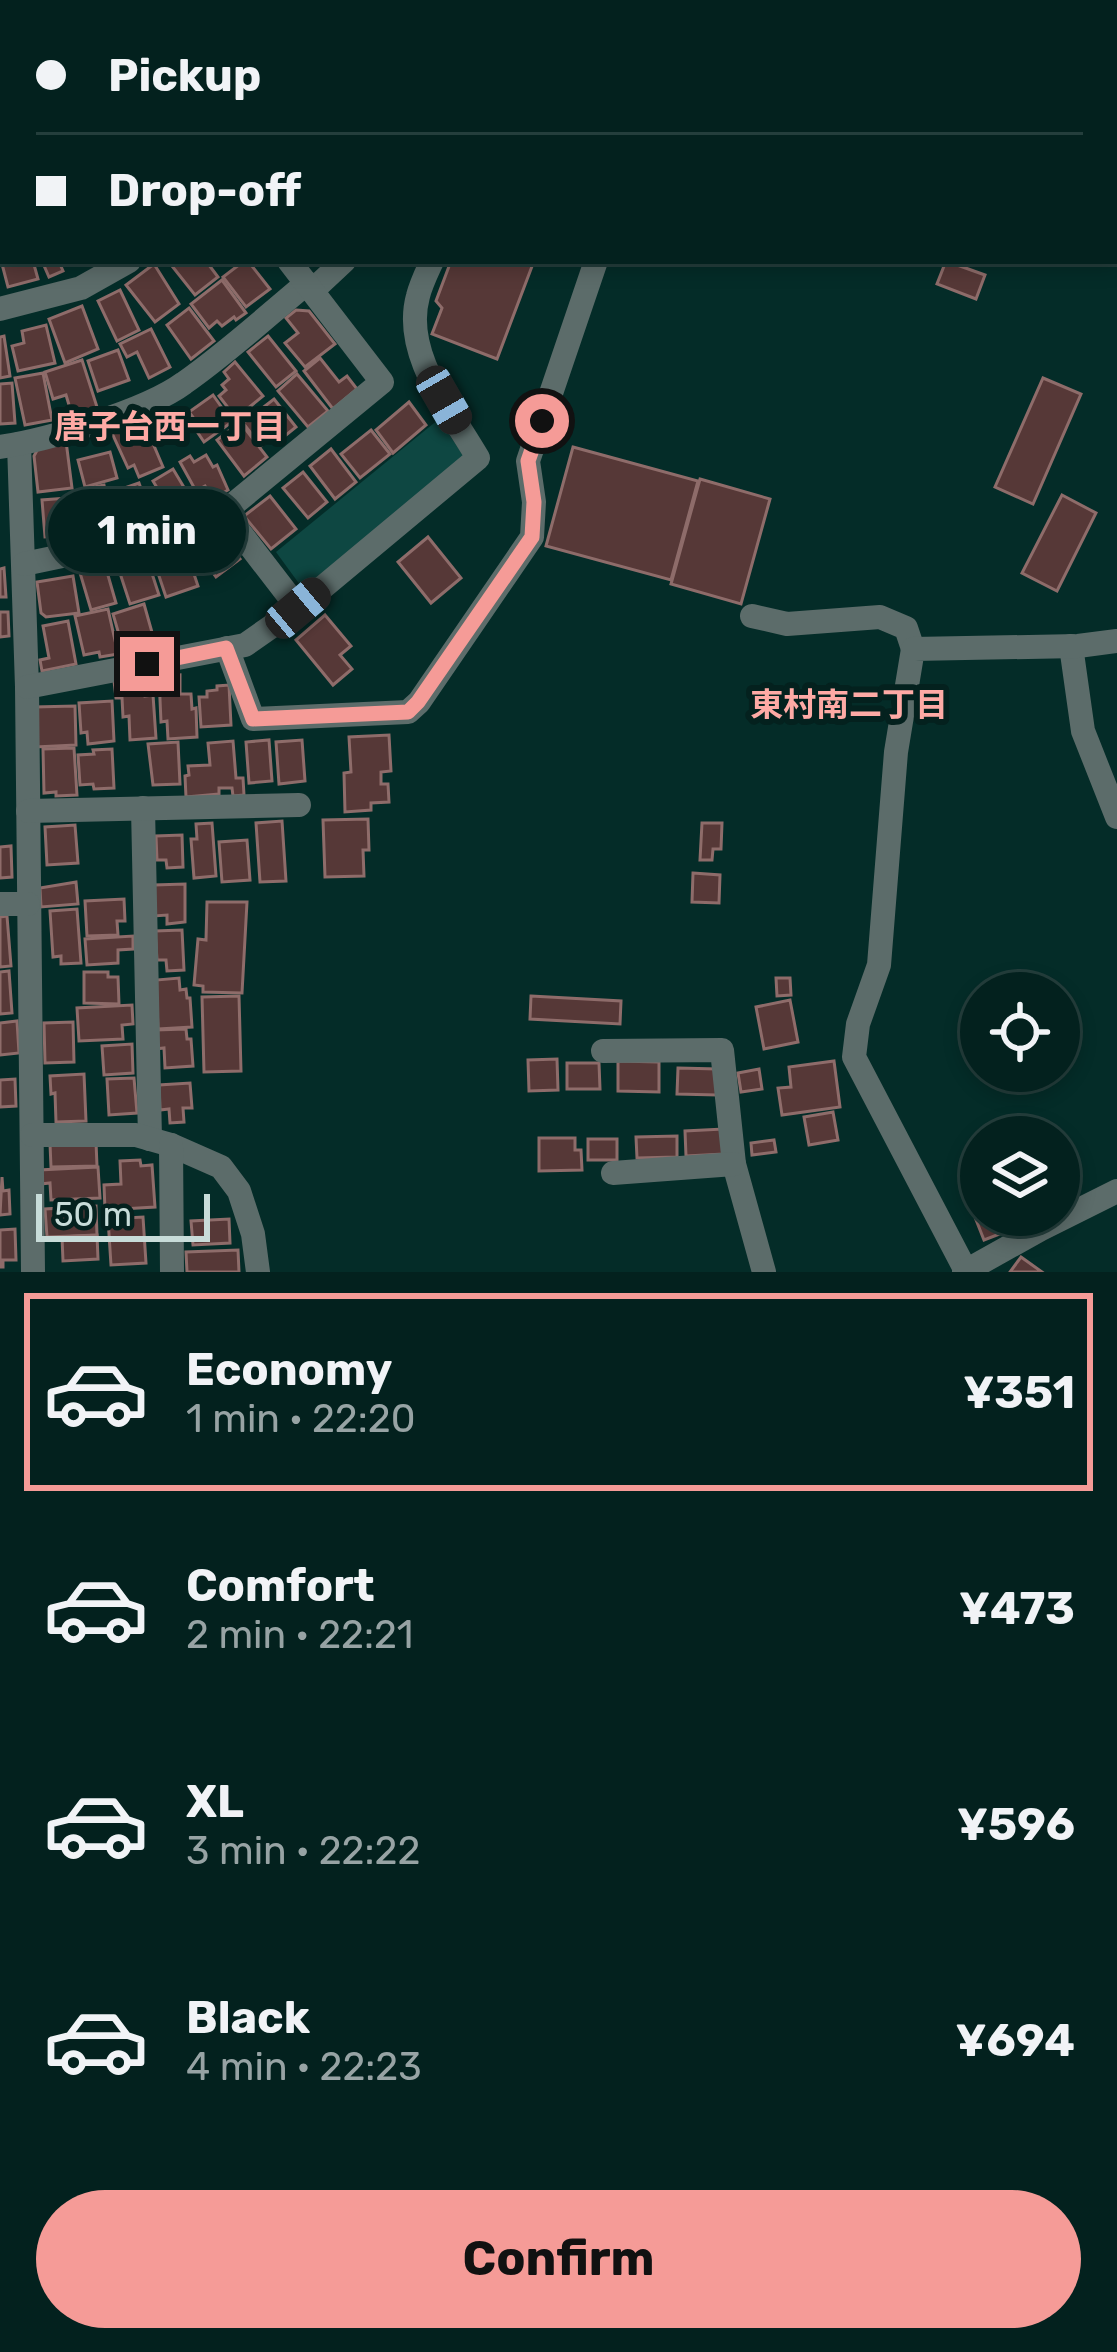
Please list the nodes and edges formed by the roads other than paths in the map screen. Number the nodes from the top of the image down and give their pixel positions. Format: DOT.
graph roads {
  1 [pos="124,264"];
  2 [pos="292,264"];
  3 [pos="340,264"];
  4 [pos="431,264"];
  5 [pos="595,264"];
  6 [pos="310,286"];
  7 [pos="0,309"];
  8 [pos="9,446"];
  9 [pos="224,512"];
  10 [pos="24,564"];
  11 [pos="298,608"];
  12 [pos="752,616"];
  13 [pos="1117,641"];
  14 [pos="1071,646"];
  15 [pos="226,648"];
  16 [pos="913,650"];
  17 [pos="27,687"];
  18 [pos="299,805"];
  19 [pos="143,808"];
  20 [pos="28,811"];
  21 [pos="1117,817"];
  22 [pos="0,904"];
  23 [pos="28,904"];
  24 [pos="603,1051"];
  25 [pos="32,1135"];
  26 [pos="160,1142"];
  27 [pos="734,1164"];
  28 [pos="613,1172"];
  29 [pos="1117,1191"];
  30 [pos="970,1271"];
  31 [pos="33,1272"];
  32 [pos="172,1272"];
  33 [pos="258,1272"];
  34 [pos="764,1272"];
  1 -- 7 [label="street"];
  2 -- 6 [label="street"];
  3 -- 6 [label="street"];
  4 -- 11 [label="street"];
  5 -- 15 [label="street"];
  6 -- 8 [label="street"];
  6 -- 9 [label="street"];
  8 -- 10 [label="street"];
  9 -- 10 [label="street"];
  9 -- 11 [label="street"];
  10 -- 17 [label="street"];
  11 -- 15 [label="street"];
  12 -- 16 [label="street"];
  13 -- 14 [label="street"];
  14 -- 16 [label="street"];
  14 -- 21 [label="street"];
  15 -- 17 [label="street"];
  16 -- 30 [label="street"];
  17 -- 20 [label="street"];
  18 -- 19 [label="street"];
  19 -- 20 [label="street"];
  19 -- 26 [label="street"];
  20 -- 23 [label="street"];
  22 -- 23 [label="street"];
  23 -- 25 [label="street"];
  24 -- 27 [label="street"];
  25 -- 26 [label="street"];
  25 -- 31 [label="street"];
  26 -- 32 [label="street"];
  26 -- 33 [label="street"];
  27 -- 28 [label="street"];
  27 -- 34 [label="street"];
  29 -- 30 [label="street"];
}
